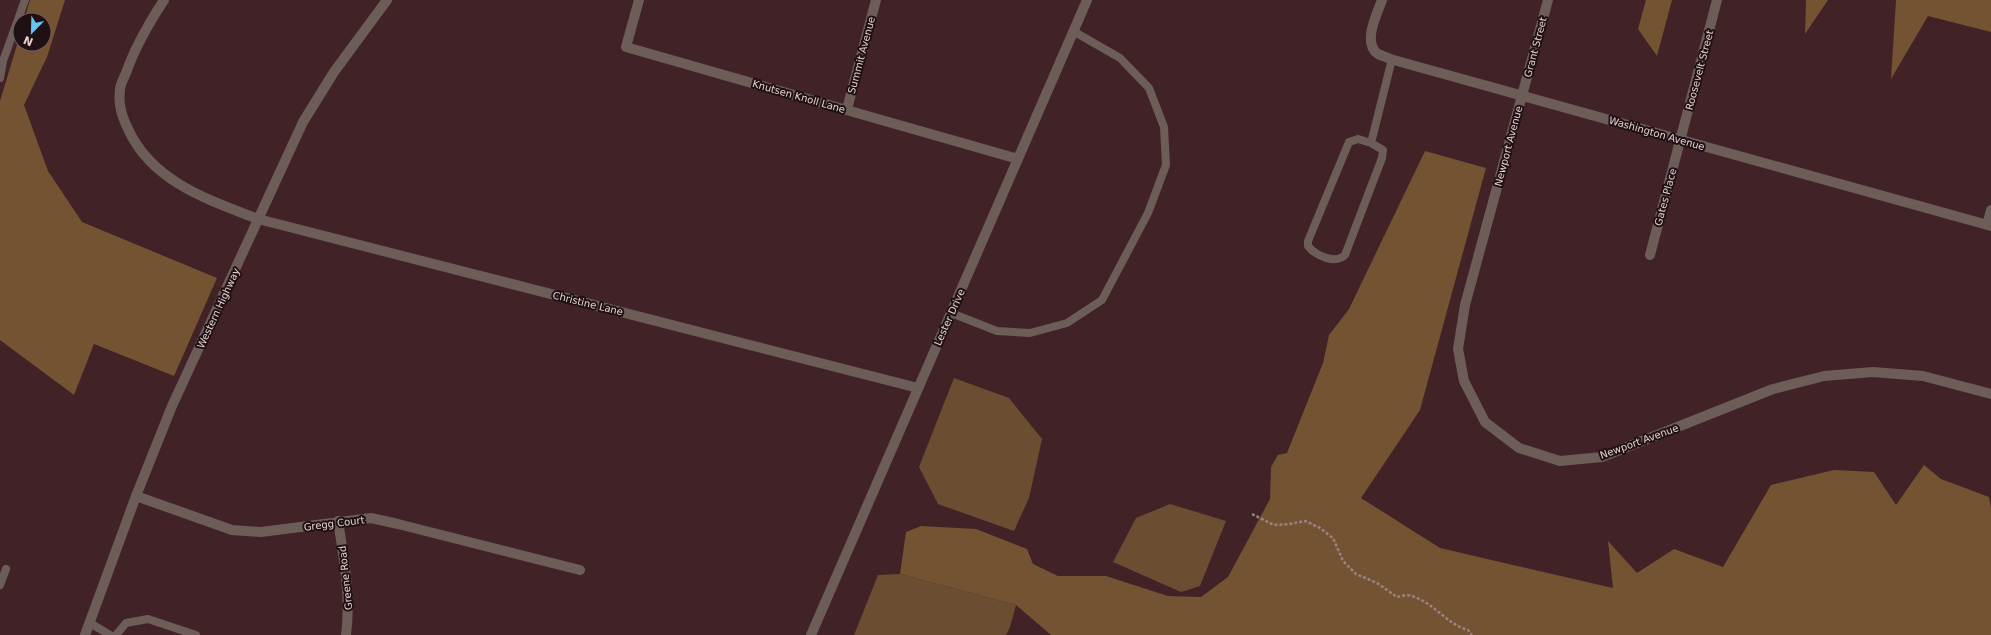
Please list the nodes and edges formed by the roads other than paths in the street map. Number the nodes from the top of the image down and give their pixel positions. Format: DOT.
graph roads {
  1 [pos="25,0"];
  2 [pos="164,0"];
  3 [pos="387,0"];
  4 [pos="639,0"];
  5 [pos="876,0"];
  6 [pos="1087,0"];
  7 [pos="1382,0"];
  8 [pos="1548,0"];
  9 [pos="1717,0"];
  10 [pos="1073,31"];
  11 [pos="1392,59"];
  12 [pos="0,78"];
  13 [pos="1522,94"];
  14 [pos="847,109"];
  15 [pos="1680,140"];
  16 [pos="1371,143"];
  17 [pos="1018,159"];
  18 [pos="1991,210"];
  19 [pos="258,219"];
  20 [pos="1989,226"];
  21 [pos="1650,255"];
  22 [pos="951,313"];
  23 [pos="918,388"];
  24 [pos="1991,394"];
  25 [pos="136,496"];
  26 [pos="338,521"];
  27 [pos="6,569"];
  28 [pos="580,570"];
  29 [pos="0,585"];
  30 [pos="90,623"];
  31 [pos="85,635"];
  32 [pos="110,635"];
  33 [pos="116,635"];
  34 [pos="196,635"];
  35 [pos="346,635"];
  36 [pos="811,635"];
  1 -- 12 [label="lane"];
  2 -- 19 [label="street, Christine Lane"];
  3 -- 19 [label="street, Western Highway"];
  4 -- 14 [label="street, Knutsen Knoll Lane"];
  5 -- 14 [label="street, Summit Avenue"];
  6 -- 10 [label="street, Lester Drive"];
  7 -- 11 [label="street, Washington Avenue"];
  8 -- 13 [label="street, Grant Street"];
  9 -- 15 [label="street, Roosevelt Street"];
  10 -- 17 [label="street, Lester Drive"];
  10 -- 22 [label="lane"];
  11 -- 13 [label="street, Washington Avenue"];
  11 -- 16 [label="lane"];
  13 -- 15 [label="street, Washington Avenue"];
  13 -- 24 [label="street, Newport Avenue"];
  14 -- 17 [label="street, Knutsen Knoll Lane"];
  15 -- 20 [label="street, Washington Avenue"];
  15 -- 21 [label="street, Gates Place"];
  16 -- 16 [label="lane"];
  17 -- 22 [label="street, Lester Drive"];
  18 -- 20 [label="street"];
  19 -- 23 [label="street, Christine Lane"];
  19 -- 25 [label="street, Western Highway"];
  22 -- 23 [label="street, Lester Drive"];
  23 -- 36 [label="street, Lester Drive"];
  25 -- 26 [label="street, Gregg Court"];
  25 -- 30 [label="street, Western Highway"];
  26 -- 28 [label="street, Gregg Court"];
  26 -- 35 [label="street, Greene Road"];
  27 -- 29 [label="lane"];
  30 -- 31 [label="street, Western Highway"];
  30 -- 32 [label="lane"];
  33 -- 34 [label="lane"];
}
